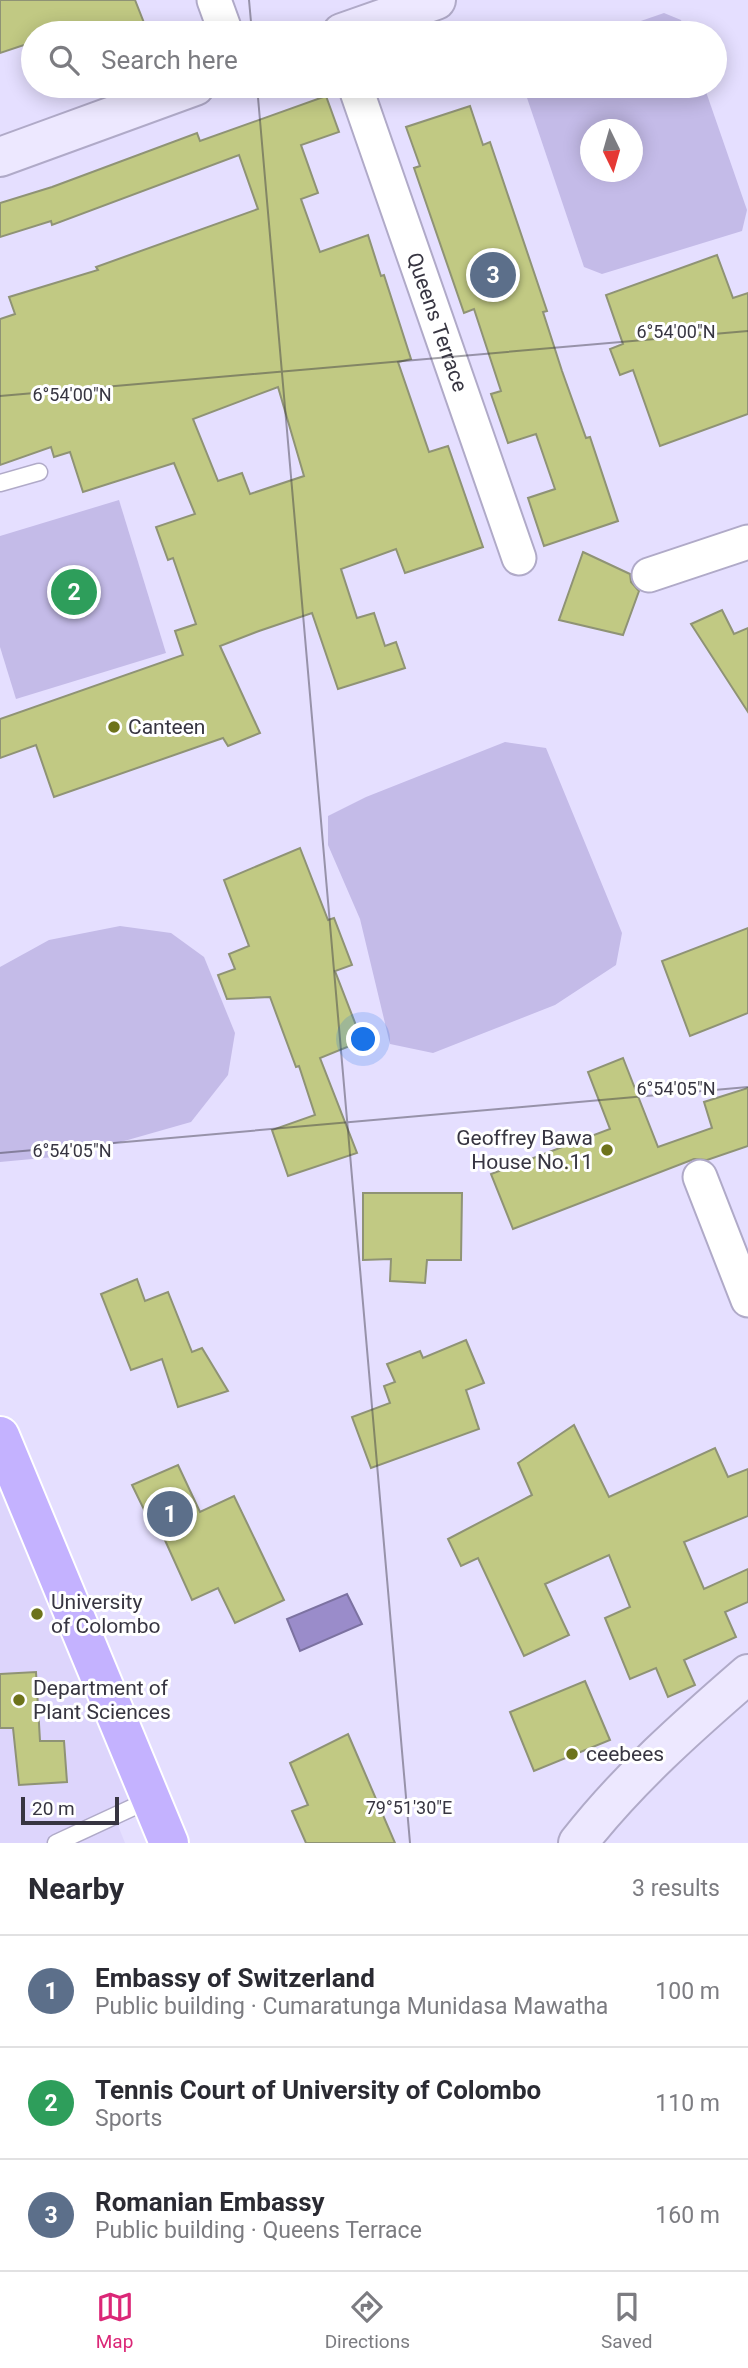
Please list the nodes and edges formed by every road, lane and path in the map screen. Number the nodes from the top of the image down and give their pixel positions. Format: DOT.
graph roads {
  1 [pos="214,0"];
  2 [pos="436,0"];
  3 [pos="222,21"];
  4 [pos="376,21"];
  5 [pos="162,98"];
  6 [pos="359,98"];
  7 [pos="0,157"];
  8 [pos="39,472"];
  9 [pos="0,483"];
  10 [pos="748,542"];
  11 [pos="519,558"];
  12 [pos="649,575"];
  13 [pos="700,1177"];
  14 [pos="748,1300"];
  15 [pos="0,1436"];
  16 [pos="748,1674"];
  17 [pos="151,1799"];
  18 [pos="56,1843"];
  19 [pos="169,1843"];
  20 [pos="578,1843"];
  1 -- 3 [label="street"];
  2 -- 4 [label="street"];
  5 -- 7 [label="street"];
  6 -- 11 [label="street, Queens Terrace"];
  8 -- 9 [label="lane"];
  10 -- 12 [label="street"];
  13 -- 14 [label="street"];
  15 -- 17 [label="highway"];
  16 -- 20 [label="street"];
  17 -- 18 [label="lane"];
  17 -- 19 [label="highway"];
}
